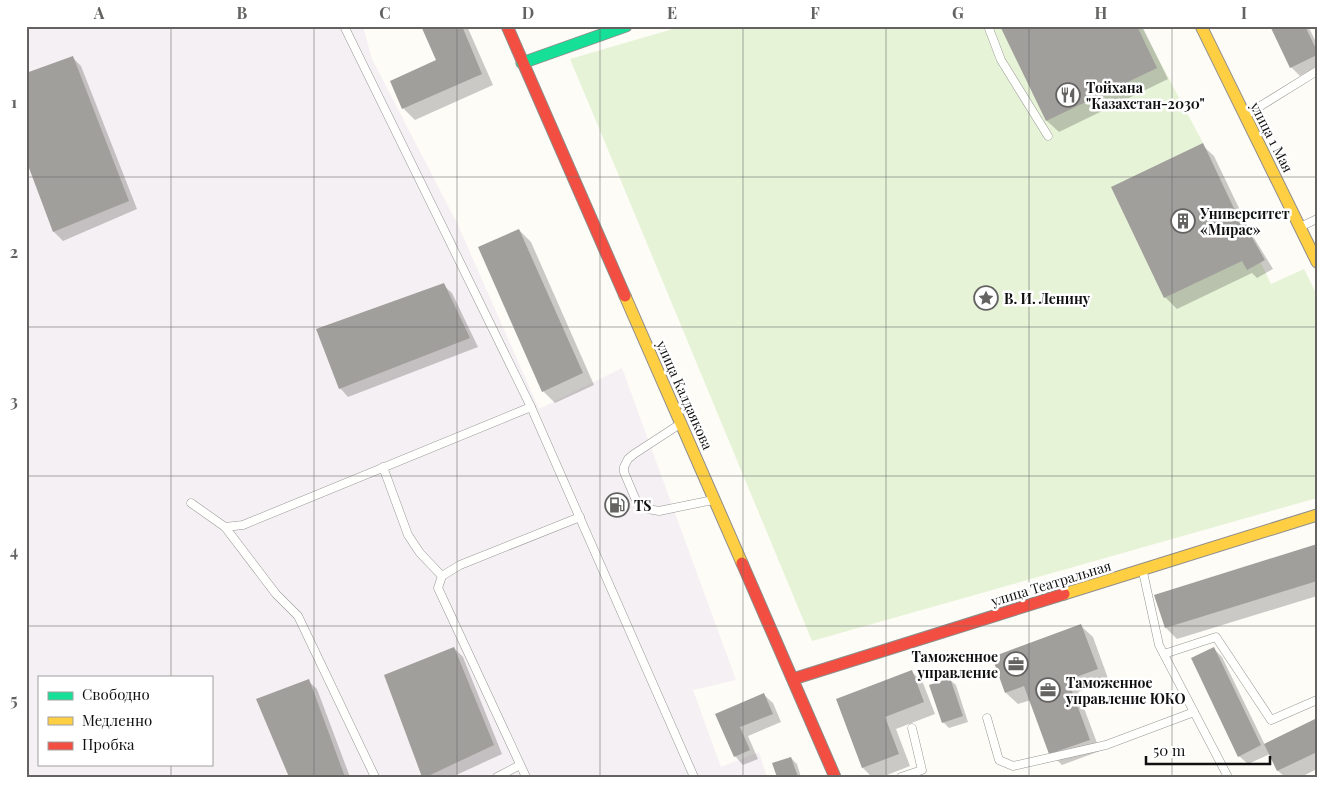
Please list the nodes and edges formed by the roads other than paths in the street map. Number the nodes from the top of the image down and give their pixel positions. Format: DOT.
graph roads {
  1 [pos="344,26"];
  2 [pos="507,26"];
  3 [pos="626,26"];
  4 [pos="988,26"];
  5 [pos="1201,26"];
  6 [pos="522,62"];
  7 [pos="1317,71"];
  8 [pos="1244,116"];
  9 [pos="1048,136"];
  10 [pos="1317,219"];
  11 [pos="1300,227"];
  12 [pos="1317,262"];
  13 [pos="531,407"];
  14 [pos="681,423"];
  15 [pos="383,467"];
  16 [pos="714,500"];
  17 [pos="191,504"];
  18 [pos="1317,515"];
  19 [pos="580,517"];
  20 [pos="225,527"];
  21 [pos="1142,570"];
  22 [pos="442,576"];
  23 [pos="1164,654"];
  24 [pos="793,679"];
  25 [pos="1317,700"];
  26 [pos="1194,712"];
  27 [pos="987,718"];
  28 [pos="912,728"];
  29 [pos="520,765"];
  30 [pos="375,777"];
  31 [pos="496,777"];
  32 [pos="526,777"];
  33 [pos="694,777"];
  34 [pos="835,777"];
  35 [pos="901,777"];
  36 [pos="1228,777"];
  1 -- 13 [label="lane"];
  2 -- 6 [label="street, улица Калдаякова"];
  3 -- 6 [label="street"];
  4 -- 9 [label="lane"];
  5 -- 8 [label="street, улица 1 Мая"];
  6 -- 14 [label="street, улица Калдаякова"];
  7 -- 8 [label="lane"];
  8 -- 11 [label="street, улица 1 Мая"];
  10 -- 11 [label="lane"];
  11 -- 12 [label="street, улица 1 Мая"];
  13 -- 15 [label="lane"];
  13 -- 19 [label="lane"];
  14 -- 16 [label="street, улица Калдаякова"];
  14 -- 16 [label="lane"];
  15 -- 20 [label="lane"];
  15 -- 22 [label="lane"];
  16 -- 24 [label="street, улица Калдаякова"];
  17 -- 20 [label="lane"];
  18 -- 21 [label="street, улица Театральная"];
  19 -- 22 [label="lane"];
  19 -- 33 [label="lane"];
  20 -- 30 [label="lane"];
  21 -- 23 [label="lane"];
  21 -- 24 [label="street, улица Театральная"];
  22 -- 29 [label="lane"];
  23 -- 25 [label="lane"];
  23 -- 26 [label="lane"];
  24 -- 34 [label="street, улица Калдаякова"];
  26 -- 27 [label="lane"];
  26 -- 36 [label="lane"];
  28 -- 35 [label="lane"];
  29 -- 31 [label="lane"];
  29 -- 32 [label="lane"];
}
